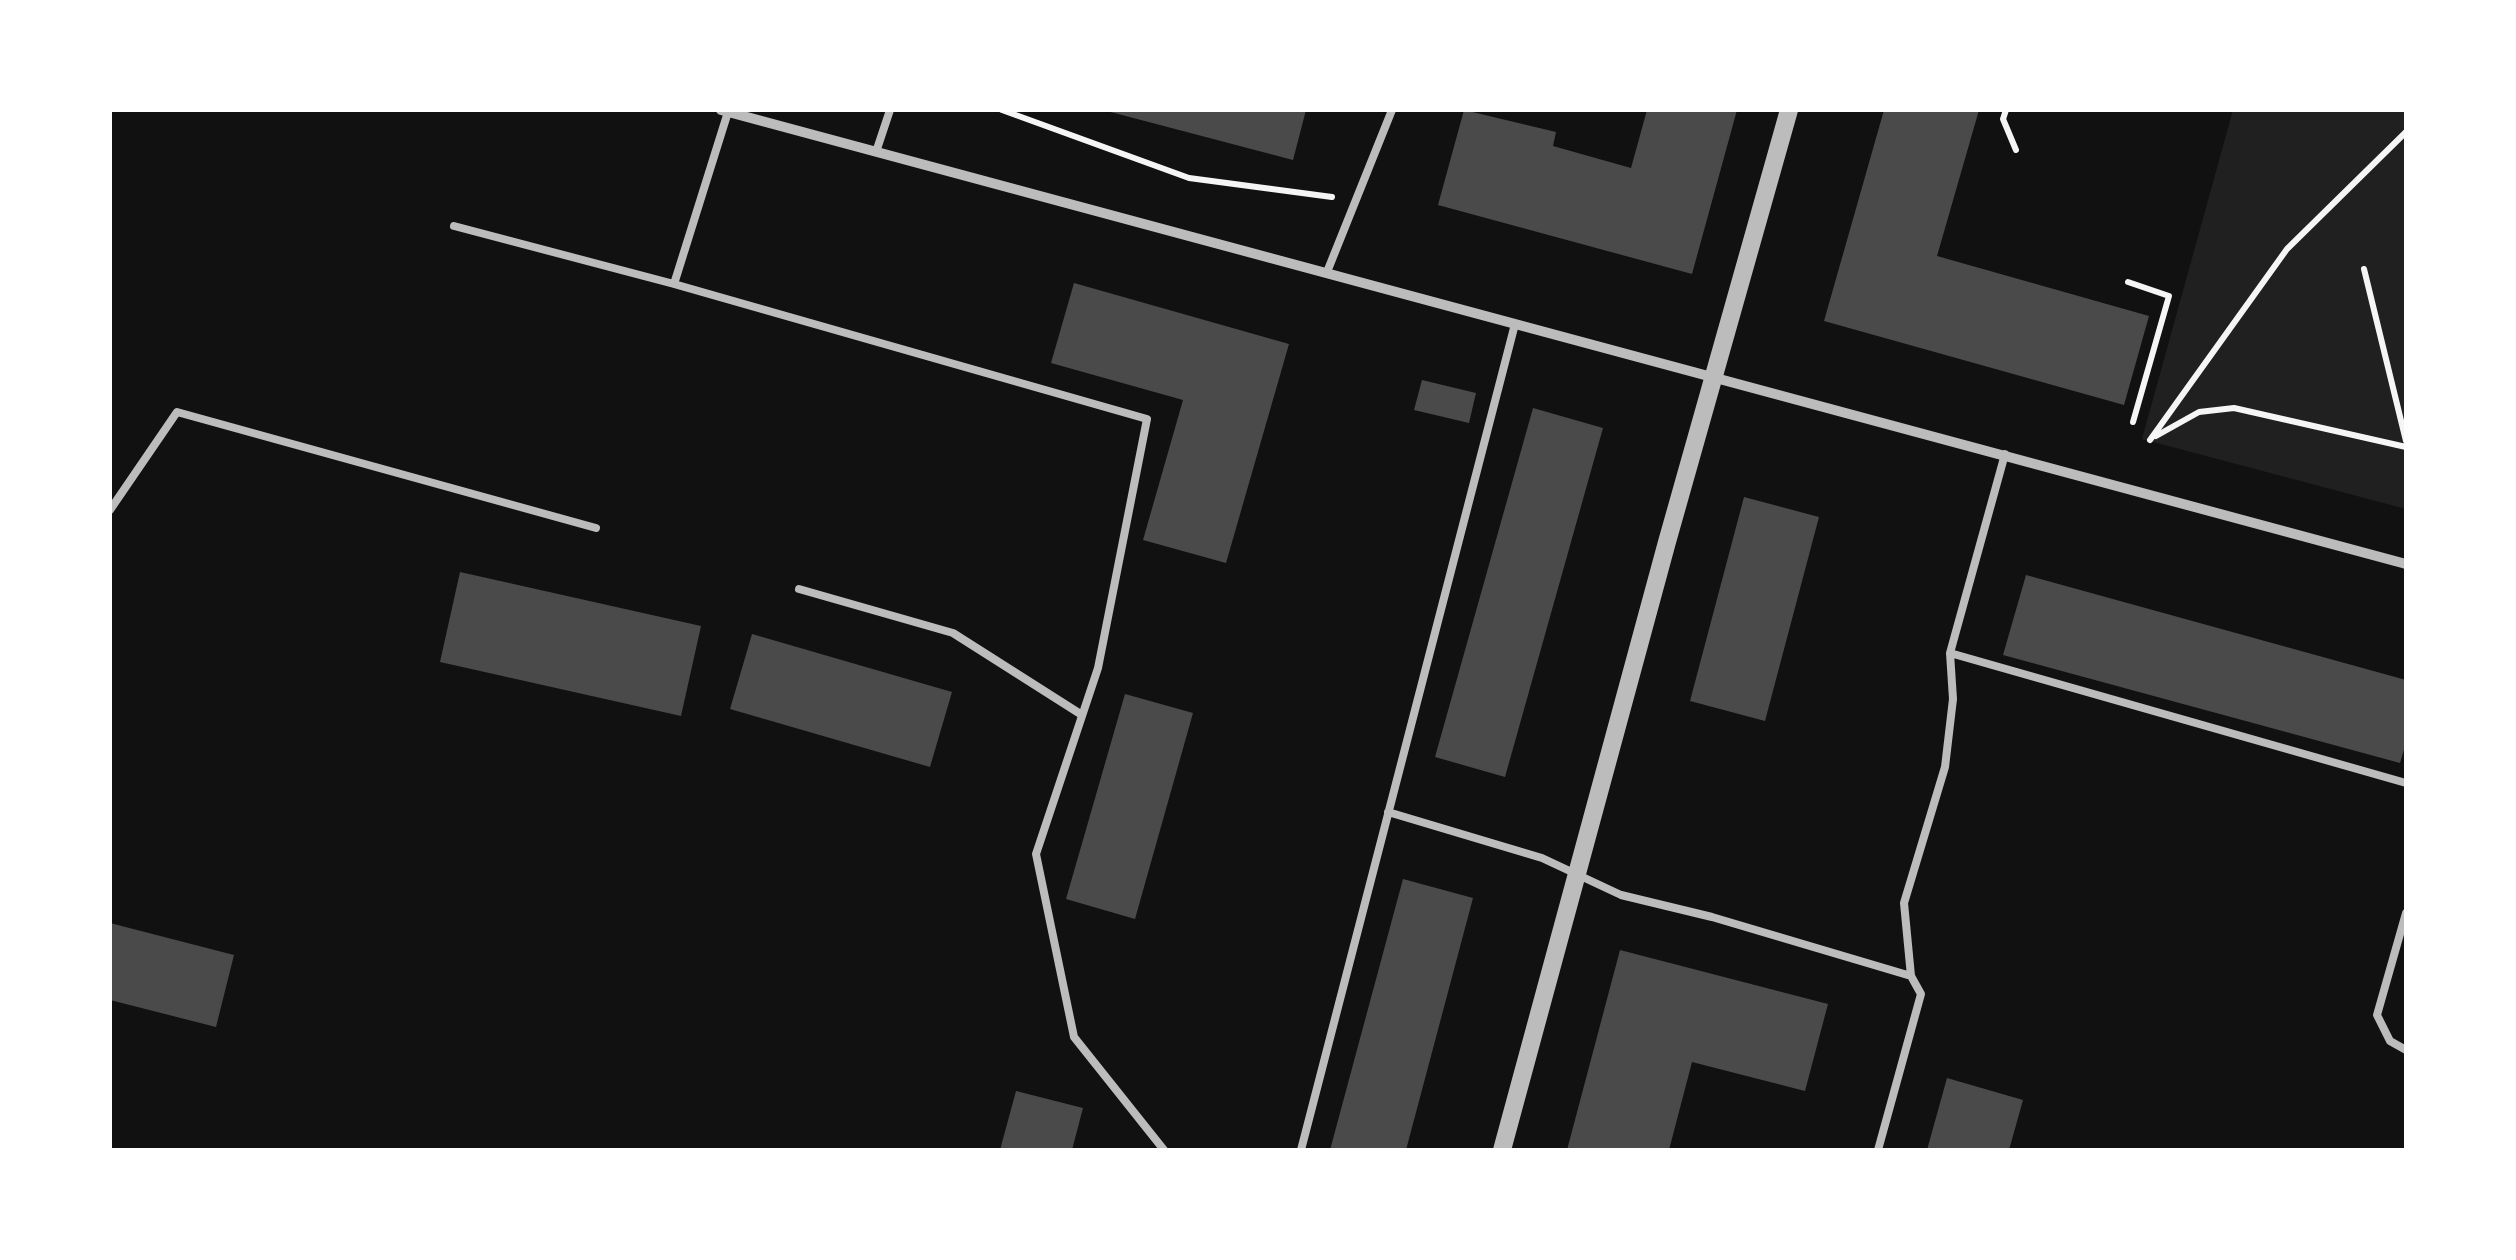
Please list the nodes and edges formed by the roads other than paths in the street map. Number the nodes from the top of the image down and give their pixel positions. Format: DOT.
graph roads {
  1 [pos="890,110"];
  2 [pos="1392,110"];
  3 [pos="1789,110"];
  4 [pos="725,111"];
  5 [pos="876,152"];
  6 [pos="454,226"];
  7 [pos="1327,272"];
  8 [pos="674,284"];
  9 [pos="1515,324"];
  10 [pos="1714,376"];
  11 [pos="2005,454"];
  12 [pos="110,510"];
  13 [pos="596,528"];
  14 [pos="2406,564"];
  15 [pos="798,588"];
  16 [pos="1950,653"];
  17 [pos="1082,716"];
  18 [pos="2406,783"];
  19 [pos="1388,812"];
  20 [pos="1578,872"];
  21 [pos="2406,914"];
  22 [pos="1910,976"];
  23 [pos="2406,1050"];
  24 [pos="1164,1150"];
  25 [pos="1301,1150"];
  26 [pos="1502,1150"];
  27 [pos="1878,1150"];
  1 -- 5 [label="lane"];
  2 -- 7 [label="lane"];
  3 -- 10 [label="street"];
  4 -- 5 [label="street"];
  4 -- 8 [label="lane"];
  5 -- 7 [label="street"];
  6 -- 8 [label="lane"];
  7 -- 9 [label="street"];
  8 -- 17 [label="lane"];
  9 -- 10 [label="street"];
  9 -- 19 [label="lane"];
  10 -- 11 [label="street"];
  10 -- 20 [label="street"];
  11 -- 14 [label="street"];
  11 -- 16 [label="lane"];
  12 -- 13 [label="lane"];
  15 -- 17 [label="lane"];
  16 -- 18 [label="lane"];
  16 -- 22 [label="lane"];
  17 -- 24 [label="lane"];
  19 -- 20 [label="lane"];
  19 -- 25 [label="lane"];
  20 -- 22 [label="lane"];
  20 -- 26 [label="street"];
  21 -- 23 [label="lane"];
  22 -- 27 [label="lane"];
}
